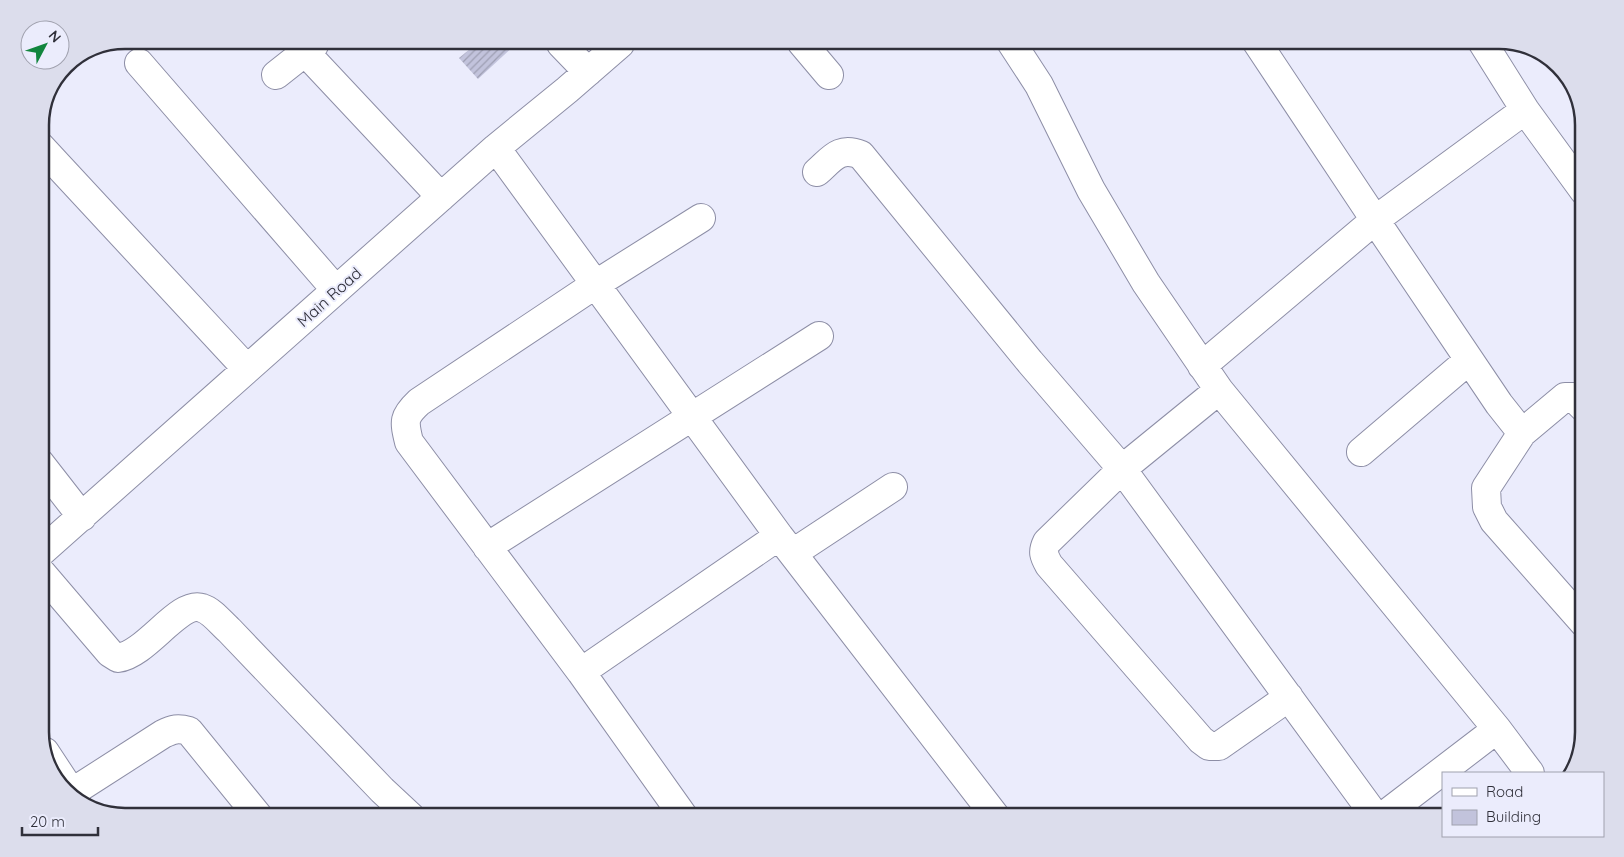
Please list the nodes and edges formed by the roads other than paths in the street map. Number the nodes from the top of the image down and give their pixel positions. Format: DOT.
graph roads {
  1 [pos="309,49"];
  2 [pos="566,49"];
  3 [pos="614,49"];
  4 [pos="807,49"];
  5 [pos="1015,49"];
  6 [pos="1261,49"];
  7 [pos="1487,49"];
  8 [pos="139,63"];
  9 [pos="588,72"];
  10 [pos="276,75"];
  11 [pos="829,75"];
  12 [pos="1525,110"];
  13 [pos="496,148"];
  14 [pos="49,156"];
  15 [pos="816,172"];
  16 [pos="1575,179"];
  17 [pos="441,197"];
  18 [pos="701,218"];
  19 [pos="1375,220"];
  20 [pos="596,284"];
  21 [pos="336,290"];
  22 [pos="820,336"];
  23 [pos="1469,360"];
  24 [pos="1202,366"];
  25 [pos="247,369"];
  26 [pos="1220,390"];
  27 [pos="1575,399"];
  28 [pos="692,417"];
  29 [pos="1522,433"];
  30 [pos="1361,452"];
  31 [pos="1122,469"];
  32 [pos="49,475"];
  33 [pos="893,487"];
  34 [pos="82,517"];
  35 [pos="786,544"];
  36 [pos="49,545"];
  37 [pos="487,547"];
  38 [pos="49,582"];
  39 [pos="1575,613"];
  40 [pos="580,672"];
  41 [pos="1289,697"];
  42 [pos="1497,729"];
  43 [pos="1529,772"];
  44 [pos="79,792"];
  45 [pos="252,808"];
  46 [pos="401,808"];
  47 [pos="678,808"];
  48 [pos="989,808"];
  49 [pos="1369,808"];
  50 [pos="1394,808"];
  1 -- 10 [label="street"];
  1 -- 17 [label="street"];
  2 -- 9 [label="street"];
  3 -- 9 [label="street, Main Road"];
  4 -- 11 [label="street"];
  5 -- 24 [label="street"];
  6 -- 19 [label="street"];
  7 -- 12 [label="street"];
  8 -- 21 [label="street"];
  9 -- 13 [label="street, Main Road"];
  12 -- 16 [label="street"];
  12 -- 19 [label="street"];
  13 -- 17 [label="street, Main Road"];
  13 -- 20 [label="street"];
  14 -- 25 [label="street"];
  15 -- 31 [label="street"];
  17 -- 21 [label="street, Main Road"];
  18 -- 20 [label="street"];
  19 -- 23 [label="street"];
  19 -- 24 [label="street"];
  20 -- 28 [label="street"];
  20 -- 37 [label="street"];
  21 -- 25 [label="street, Main Road"];
  22 -- 28 [label="street"];
  23 -- 29 [label="street"];
  23 -- 30 [label="street"];
  24 -- 26 [label="street"];
  25 -- 34 [label="street, Main Road"];
  26 -- 31 [label="street"];
  26 -- 42 [label="street"];
  27 -- 29 [label="street"];
  28 -- 35 [label="street"];
  28 -- 37 [label="street"];
  29 -- 39 [label="street"];
  31 -- 41 [label="street"];
  31 -- 41 [label="street"];
  32 -- 34 [label="street"];
  33 -- 35 [label="street"];
  34 -- 36 [label="street, Main Road"];
  35 -- 40 [label="street"];
  35 -- 48 [label="street"];
  37 -- 40 [label="street"];
  38 -- 46 [label="street"];
  40 -- 47 [label="street"];
  41 -- 49 [label="street"];
  42 -- 43 [label="street"];
  42 -- 50 [label="street"];
  44 -- 45 [label="street"];
}
